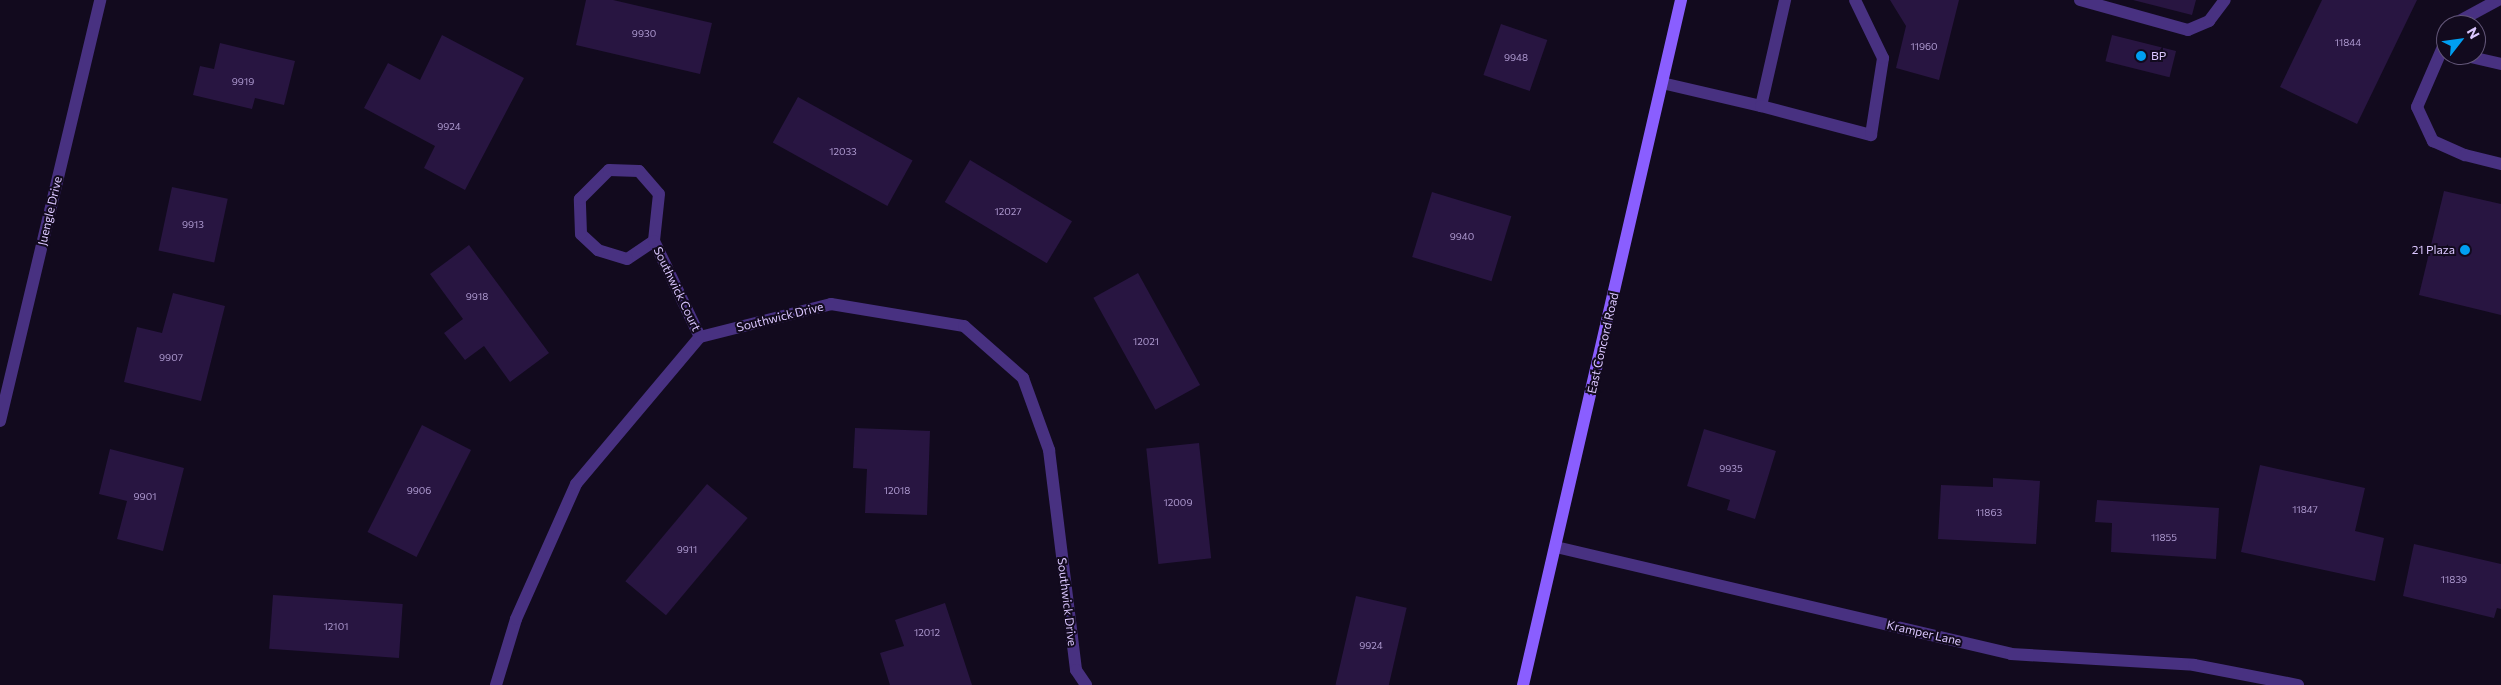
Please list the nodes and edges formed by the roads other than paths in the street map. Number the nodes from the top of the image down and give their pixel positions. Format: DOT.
graph roads {
  1 [pos="100,0"];
  2 [pos="1681,0"];
  3 [pos="1785,0"];
  4 [pos="1855,0"];
  5 [pos="2080,0"];
  6 [pos="2226,0"];
  7 [pos="2498,0"];
  8 [pos="2470,15"];
  9 [pos="2486,61"];
  10 [pos="2501,64"];
  11 [pos="2436,65"];
  12 [pos="1662,83"];
  13 [pos="1762,106"];
  14 [pos="2501,164"];
  15 [pos="654,241"];
  16 [pos="700,337"];
  17 [pos="0,421"];
  18 [pos="1556,547"];
  19 [pos="496,685"];
  20 [pos="1086,685"];
  21 [pos="1522,685"];
  22 [pos="2298,685"];
  1 -- 17 [label="street, Juengle Drive"];
  2 -- 12 [label="street, East Concord Road"];
  3 -- 13 [label="street"];
  4 -- 13 [label="street"];
  5 -- 6 [label="street"];
  7 -- 8 [label="street"];
  9 -- 10 [label="street"];
  11 -- 14 [label="street"];
  12 -- 13 [label="street"];
  12 -- 18 [label="street, East Concord Road"];
  15 -- 15 [label="street, Southwick Court"];
  15 -- 16 [label="street, Southwick Court"];
  16 -- 19 [label="street"];
  16 -- 20 [label="street, Southwick Drive"];
  18 -- 21 [label="street, East Concord Road"];
  18 -- 22 [label="street, Kramper Lane"];
}
